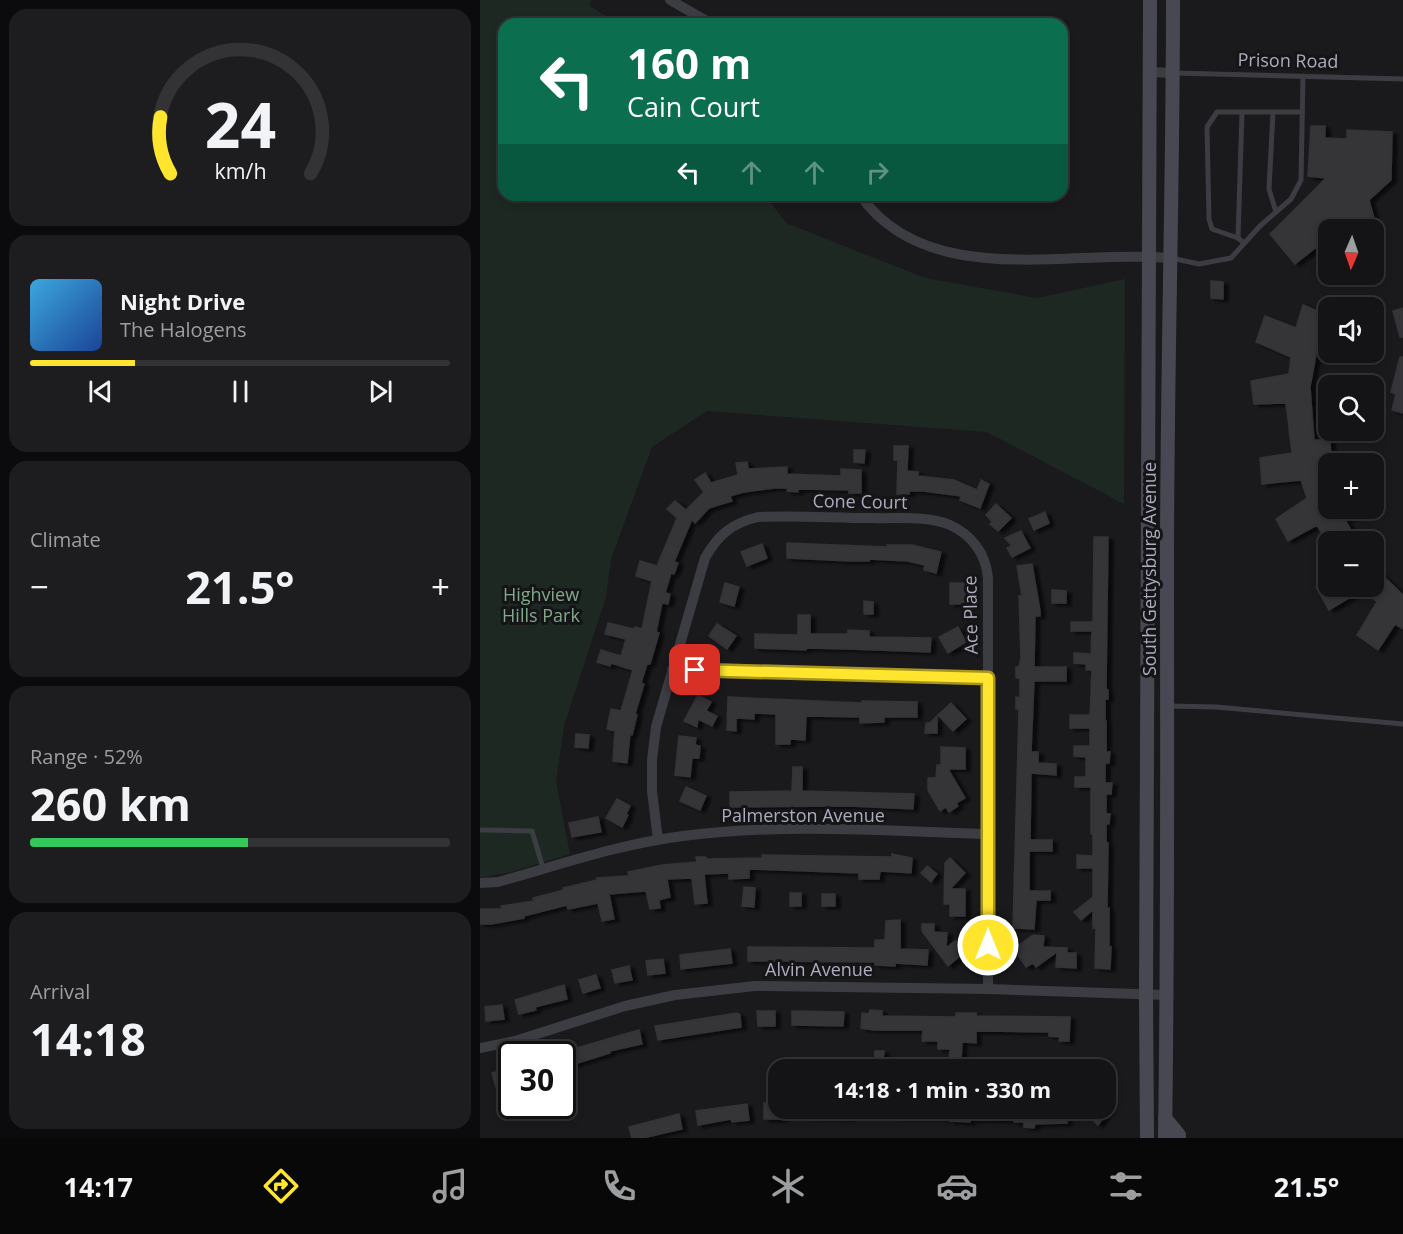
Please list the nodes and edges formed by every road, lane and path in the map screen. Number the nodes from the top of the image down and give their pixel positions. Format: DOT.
graph roads {
  1 [pos="670,0"];
  2 [pos="1150,0"];
  3 [pos="1173,0"];
  4 [pos="702,18"];
  5 [pos="1149,72"];
  6 [pos="1173,73"];
  7 [pos="1303,76"];
  8 [pos="1403,79"];
  9 [pos="1242,112"];
  10 [pos="1273,112"];
  11 [pos="1302,112"];
  12 [pos="865,201"];
  13 [pos="1276,212"];
  14 [pos="1238,238"];
  15 [pos="1244,243"];
  16 [pos="1148,256"];
  17 [pos="1169,258"];
  18 [pos="966,535"];
  19 [pos="672,670"];
  20 [pos="988,678"];
  21 [pos="1169,706"];
  22 [pos="1403,724"];
  23 [pos="480,830"];
  24 [pos="988,834"];
  25 [pos="658,840"];
  26 [pos="543,868"];
  27 [pos="480,883"];
  28 [pos="988,989"];
  29 [pos="1146,994"];
  30 [pos="1167,995"];
  31 [pos="480,1048"];
  32 [pos="1165,1118"];
  33 [pos="1147,1138"];
  34 [pos="1165,1138"];
  35 [pos="1179,1138"];
  1 -- 4 [label="street"];
  2 -- 5 [label="main road, South Gettysburg Avenue"];
  3 -- 6 [label="main road, South Gettysburg Avenue"];
  5 -- 6 [label="street"];
  5 -- 16 [label="main road, South Gettysburg Avenue"];
  6 -- 7 [label="lane, Prison Road"];
  6 -- 17 [label="main road, South Gettysburg Avenue"];
  7 -- 8 [label="lane, Prison Road"];
  7 -- 11 [label="lane"];
  9 -- 10 [label="lane"];
  9 -- 14 [label="lane"];
  9 -- 14 [label="lane"];
  10 -- 11 [label="lane"];
  10 -- 13 [label="lane"];
  11 -- 13 [label="lane"];
  12 -- 16 [label="street"];
  13 -- 15 [label="lane"];
  14 -- 15 [label="lane"];
  15 -- 17 [label="lane"];
  16 -- 17 [label="street"];
  16 -- 29 [label="main road, South Gettysburg Avenue"];
  17 -- 21 [label="main road, South Gettysburg Avenue"];
  18 -- 19 [label="street, Cone Court"];
  18 -- 20 [label="street, Ace Place"];
  19 -- 20 [label="street"];
  19 -- 25 [label="street"];
  20 -- 24 [label="street, Ace Place"];
  21 -- 22 [label="lane"];
  21 -- 30 [label="main road, South Gettysburg Avenue"];
  23 -- 26 [label="lane"];
  24 -- 25 [label="street, Palmerston Avenue"];
  24 -- 28 [label="street, Ace Place"];
  25 -- 26 [label="street, Palmerston Avenue"];
  26 -- 27 [label="street, Palmerston Avenue"];
  28 -- 29 [label="street, Alvin Avenue"];
  28 -- 31 [label="street, Alvin Avenue"];
  29 -- 30 [label="street, Alvin Avenue"];
  29 -- 33 [label="main road, South Gettysburg Avenue"];
  30 -- 32 [label="main road, South Gettysburg Avenue"];
  32 -- 34 [label="main road, South Gettysburg Avenue"];
  32 -- 35 [label="main road"];
}
